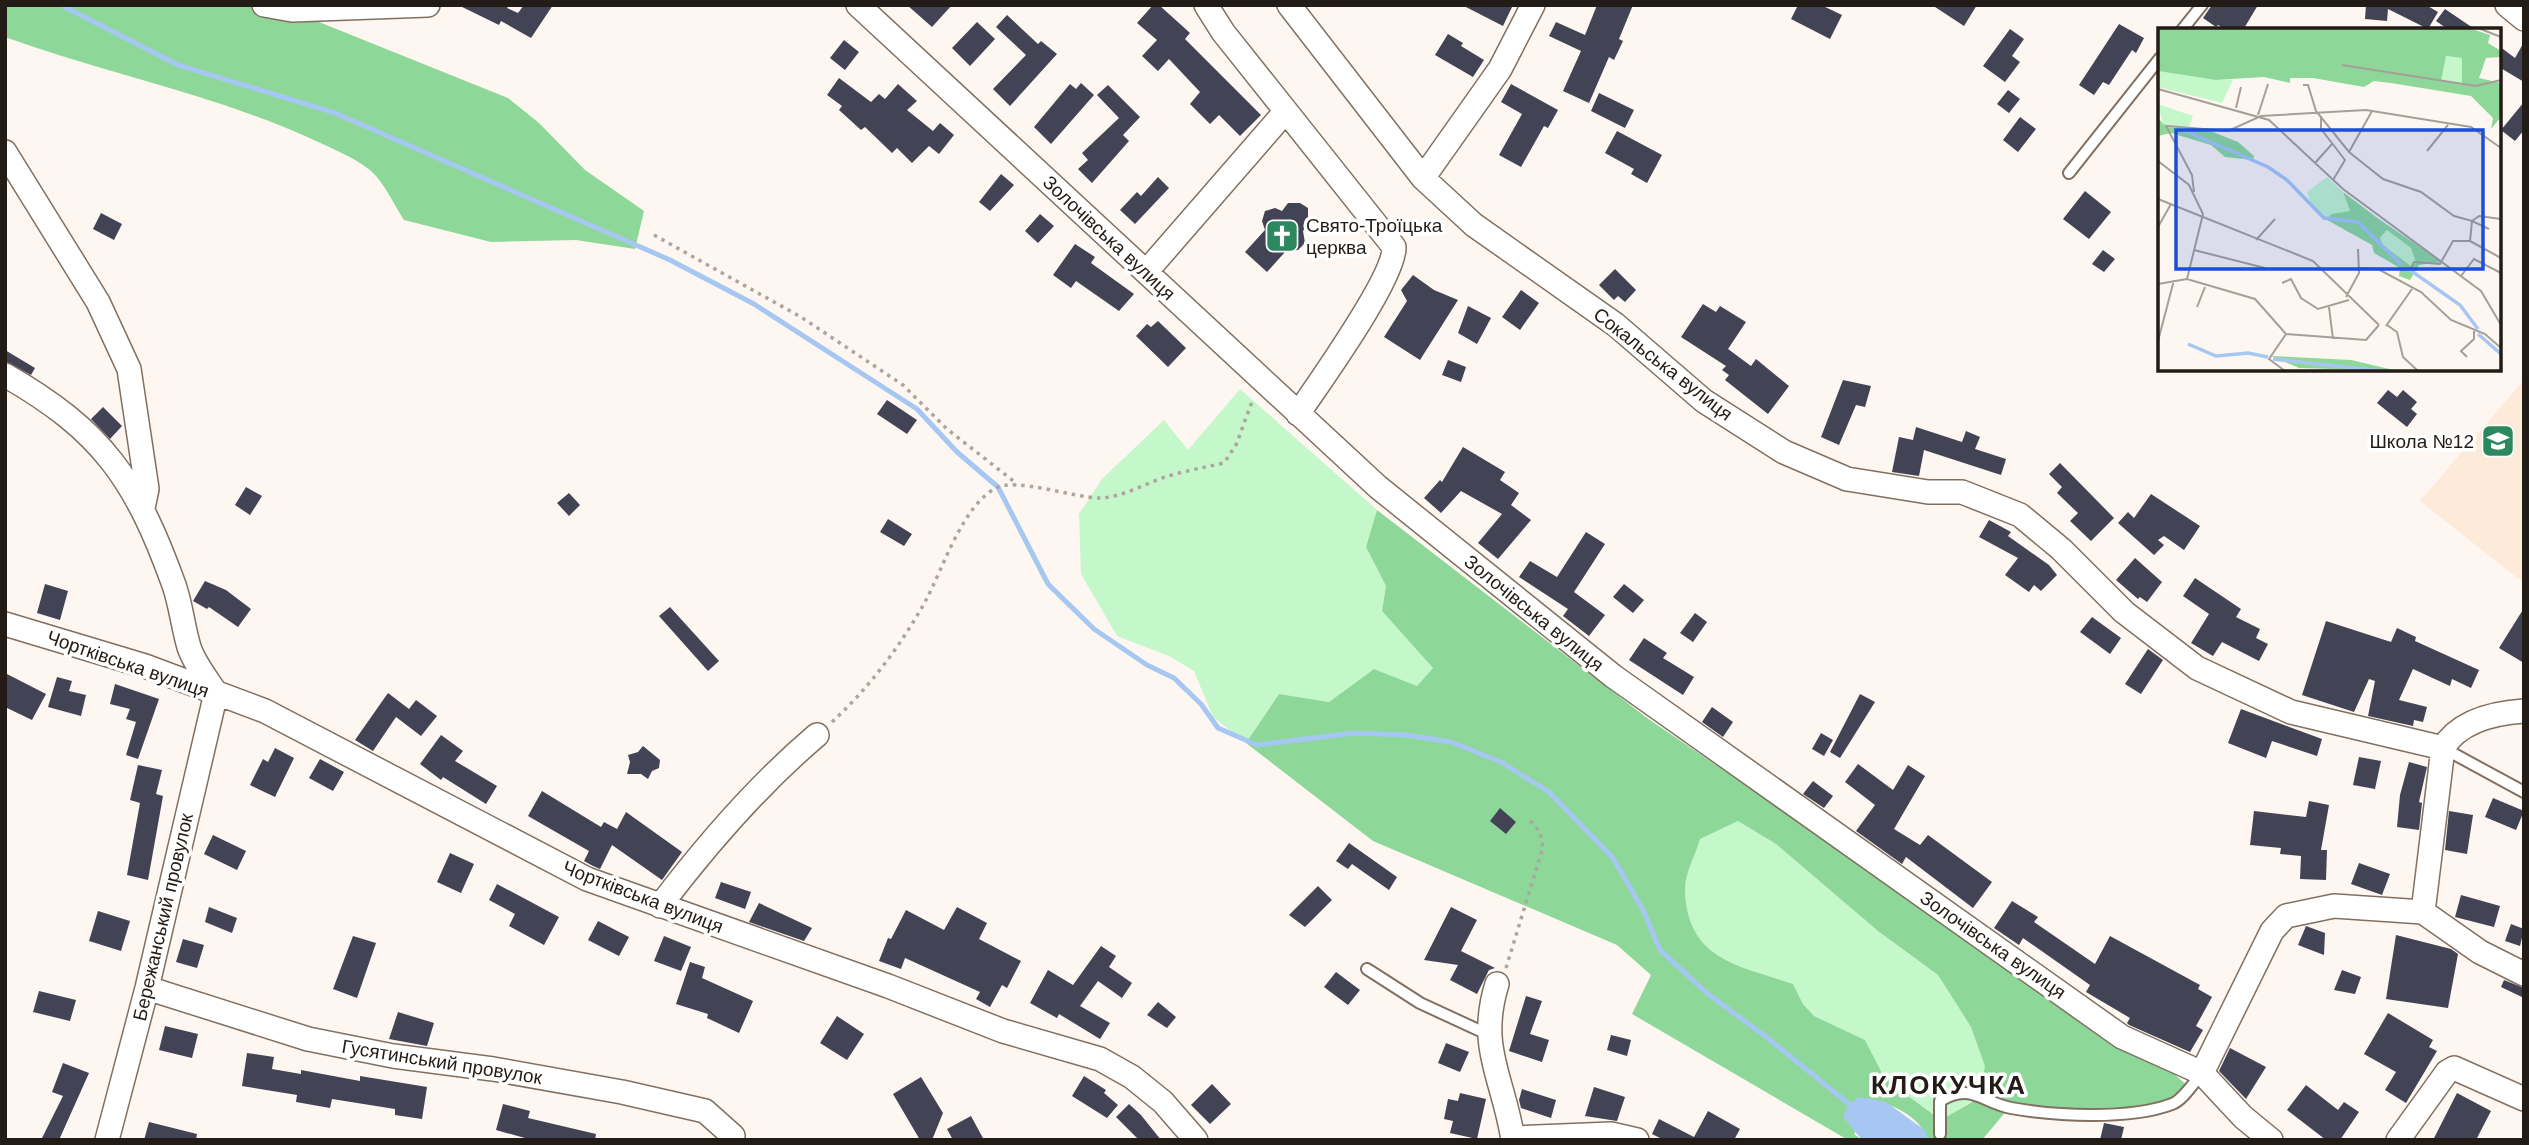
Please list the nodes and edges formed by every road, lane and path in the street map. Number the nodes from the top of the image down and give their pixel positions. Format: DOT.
graph roads {
  1 [pos="264,5"];
  2 [pos="858,5"];
  3 [pos="1206,5"];
  4 [pos="1289,5"];
  5 [pos="1533,5"];
  6 [pos="2202,5"];
  7 [pos="2507,5"];
  8 [pos="426,6"];
  9 [pos="2524,19"];
  10 [pos="2184,28"];
  11 [pos="2158,61"];
  12 [pos="1285,112"];
  13 [pos="5,152"];
  14 [pos="2069,173"];
  15 [pos="1423,178"];
  16 [pos="654,235"];
  17 [pos="1146,272"];
  18 [pos="5,375"];
  19 [pos="1260,380"];
  20 [pos="1297,414"];
  21 [pos="1016,483"];
  22 [pos="143,508"];
  23 [pos="5,624"];
  24 [pos="216,693"];
  25 [pos="2524,711"];
  26 [pos="817,734"];
  27 [pos="2443,748"];
  28 [pos="2524,792"];
  29 [pos="1529,819"];
  30 [pos="660,906"];
  31 [pos="2423,912"];
  32 [pos="1367,969"];
  33 [pos="2524,974"];
  34 [pos="1497,984"];
  35 [pos="147,988"];
  36 [pos="1488,1034"];
  37 [pos="2202,1073"];
  38 [pos="2524,1099"];
  39 [pos="1940,1134"];
  40 [pos="733,1136"];
  41 [pos="1513,1139"];
  42 [pos="107,1140"];
  43 [pos="1196,1140"];
  44 [pos="1637,1140"];
  45 [pos="2271,1140"];
  46 [pos="2398,1140"];
  1 -- 8 [label="street"];
  2 -- 17 [label="street, Золочівська вулиця"];
  3 -- 12 [label="street"];
  4 -- 15 [label="street, Сокальська вулиця"];
  5 -- 15 [label="street"];
  6 -- 10 [label="lane"];
  7 -- 9 [label="street"];
  11 -- 14 [label="lane"];
  12 -- 17 [label="street"];
  12 -- 20 [label="street"];
  13 -- 22 [label="street"];
  15 -- 27 [label="street, Сокальська вулиця"];
  16 -- 21 [label="path"];
  17 -- 19 [label="street, Золочівська вулиця"];
  18 -- 22 [label="street"];
  19 -- 20 [label="street, Золочівська вулиця"];
  19 -- 21 [label="path"];
  20 -- 37 [label="street, Золочівська вулиця"];
  21 -- 26 [label="path"];
  22 -- 24 [label="street"];
  23 -- 24 [label="street, Чортківська вулиця"];
  24 -- 30 [label="street, Чортківська вулиця"];
  24 -- 35 [label="street, Бережанський провулок"];
  25 -- 27 [label="street"];
  26 -- 30 [label="street"];
  27 -- 28 [label="lane"];
  27 -- 31 [label="street"];
  29 -- 34 [label="path"];
  30 -- 43 [label="street, Чортківська вулиця"];
  31 -- 33 [label="street"];
  31 -- 37 [label="street"];
  32 -- 36 [label="lane"];
  34 -- 36 [label="street"];
  35 -- 40 [label="street, Гусятинський провулок"];
  35 -- 42 [label="street, Бережанський провулок"];
  36 -- 41 [label="street"];
  37 -- 39 [label="lane"];
  37 -- 45 [label="street, Золочівська вулиця"];
  38 -- 46 [label="street"];
  41 -- 44 [label="street"];
}
